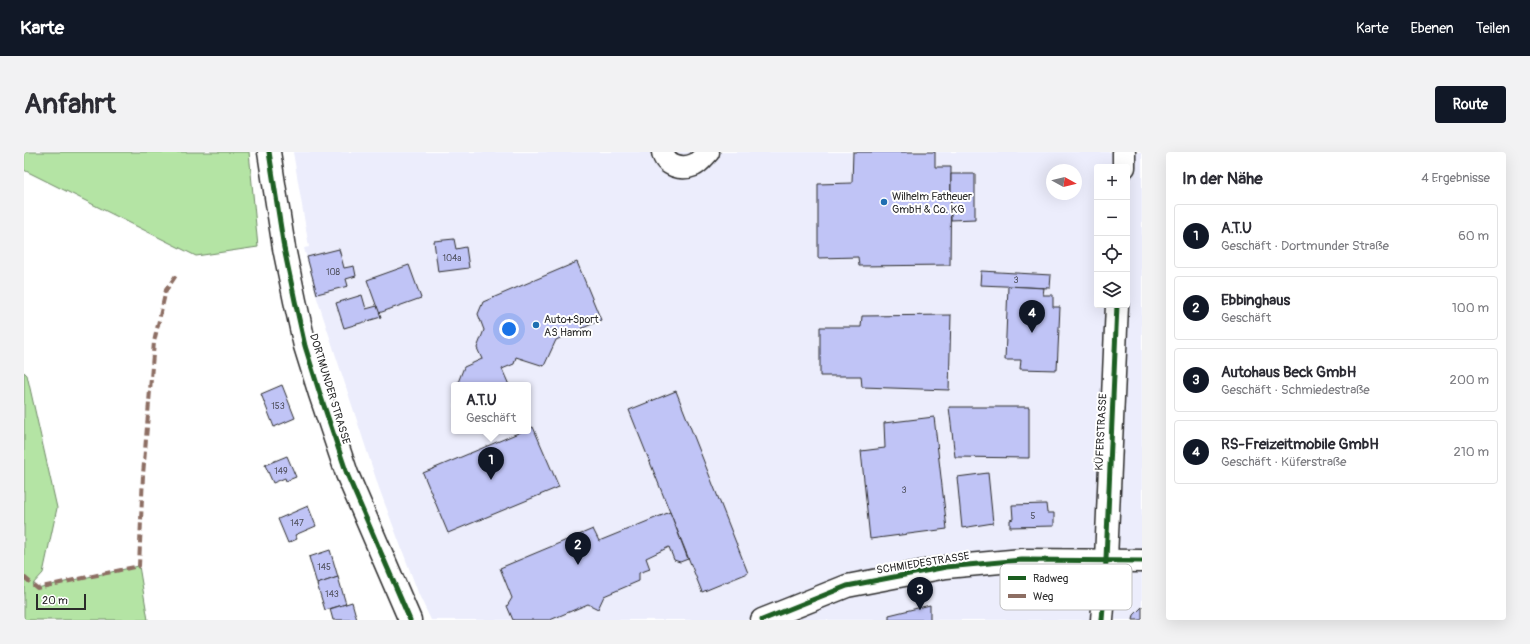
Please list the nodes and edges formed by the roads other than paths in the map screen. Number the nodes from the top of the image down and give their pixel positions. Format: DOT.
graph roads {
  1 [pos="269,152"];
  2 [pos="662,152"];
  3 [pos="708,152"];
  4 [pos="1124,152"];
  5 [pos="1124,164"];
  6 [pos="1117,308"];
  7 [pos="1106,560"];
  8 [pos="1142,560"];
  9 [pos="1106,564"];
  10 [pos="1103,610"];
  11 [pos="410,620"];
  12 [pos="762,620"];
  13 [pos="1102,620"];
  1 -- 11 [label="street, DORTMUNDER STRASSE"];
  2 -- 3 [label="street"];
  4 -- 5 [label="street"];
  6 -- 7 [label="street, KÜFERSTRASSE"];
  7 -- 8 [label="street, SCHMIEDESTRASSE"];
  7 -- 9 [label="street, KÜFERSTRASSE"];
  7 -- 12 [label="street, SCHMIEDESTRASSE"];
  10 -- 13 [label="street, KÜFERSTRASSE"];
}
